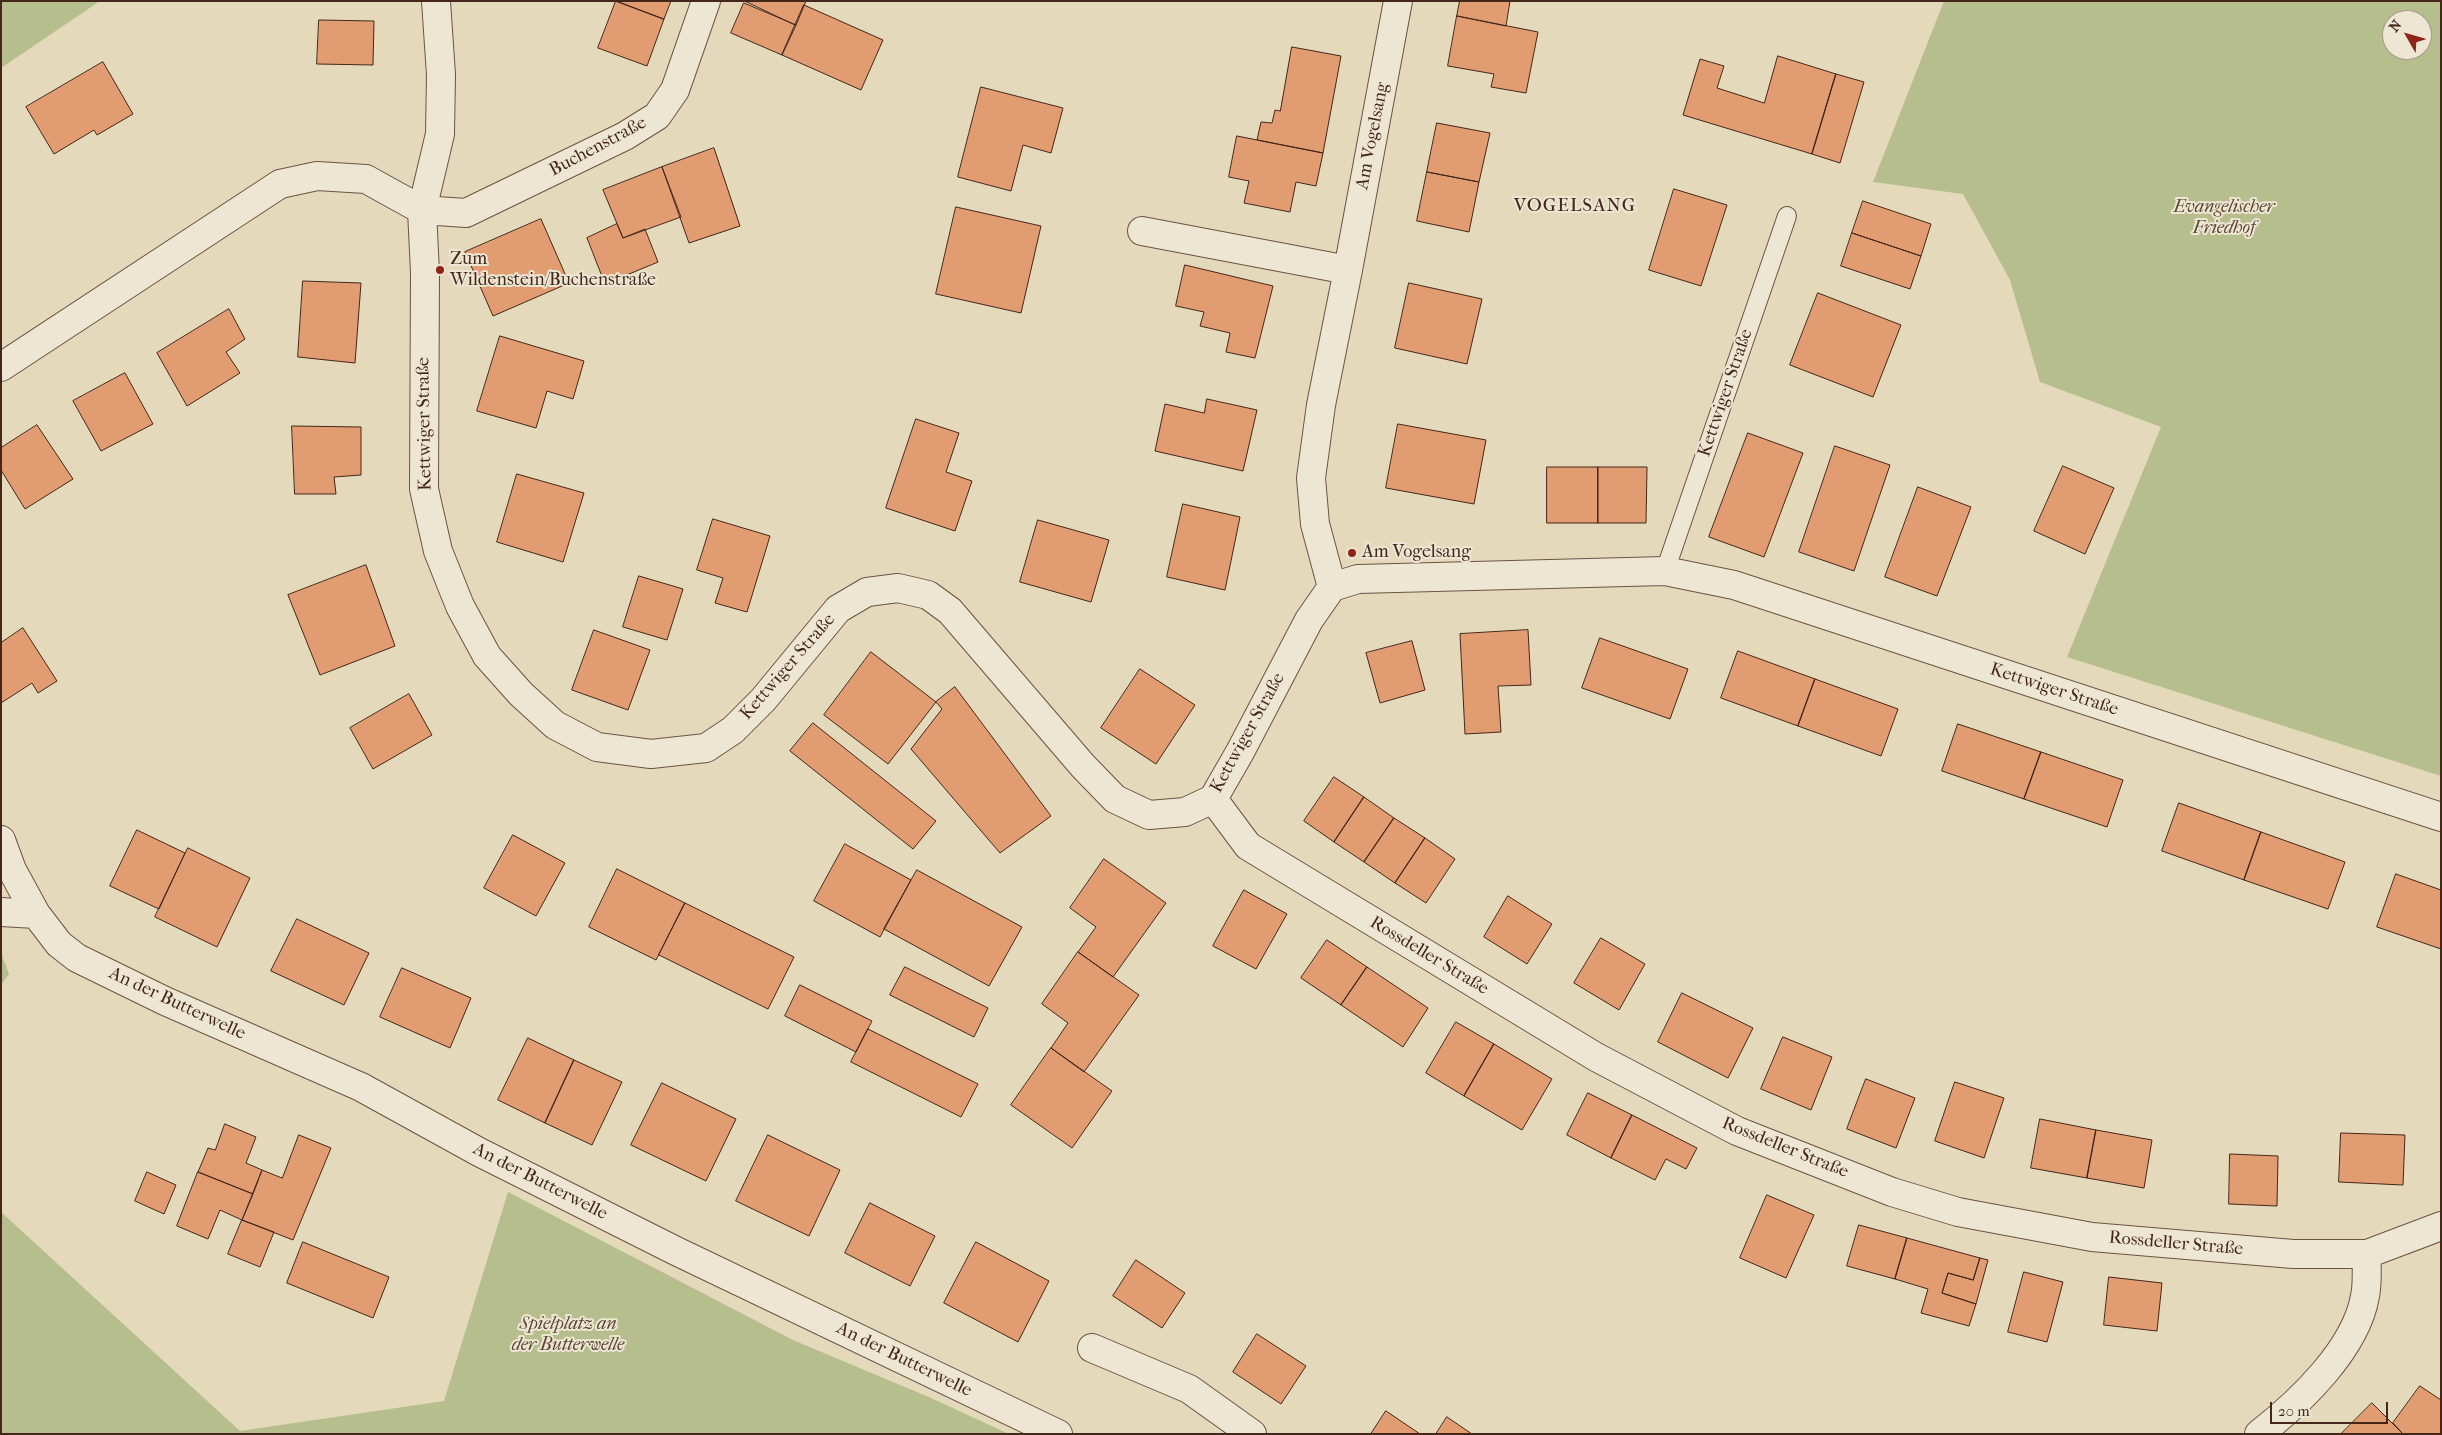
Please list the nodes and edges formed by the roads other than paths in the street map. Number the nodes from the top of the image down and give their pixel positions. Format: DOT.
graph roads {
  1 [pos="436,1"];
  2 [pos="706,1"];
  3 [pos="1398,1"];
  4 [pos="422,210"];
  5 [pos="1786,216"];
  6 [pos="1142,231"];
  7 [pos="1348,270"];
  8 [pos="1,367"];
  9 [pos="1665,571"];
  10 [pos="1332,587"];
  11 [pos="1213,799"];
  12 [pos="2441,817"];
  13 [pos="1,840"];
  14 [pos="1,912"];
  15 [pos="36,914"];
  16 [pos="2441,1226"];
  17 [pos="2367,1254"];
  18 [pos="1092,1348"];
  19 [pos="1058,1434"];
  20 [pos="1252,1434"];
  21 [pos="2259,1434"];
  1 -- 4 [label="street, Kettwiger Straße"];
  2 -- 4 [label="street, Buchenstraße"];
  3 -- 7 [label="street, Am Vogelsang"];
  4 -- 8 [label="street"];
  4 -- 11 [label="street, Kettwiger Straße"];
  5 -- 9 [label="lane, Kettwiger Straße"];
  6 -- 7 [label="street"];
  7 -- 10 [label="street, Am Vogelsang"];
  9 -- 10 [label="street, Kettwiger Straße"];
  9 -- 12 [label="street, Kettwiger Straße"];
  10 -- 11 [label="street, Kettwiger Straße"];
  11 -- 17 [label="street, Rossdeller Straße"];
  13 -- 15 [label="street"];
  14 -- 15 [label="street"];
  15 -- 19 [label="street, An der Butterwelle"];
  16 -- 17 [label="street, Rossdeller Straße"];
  17 -- 21 [label="street"];
  18 -- 20 [label="street"];
}
